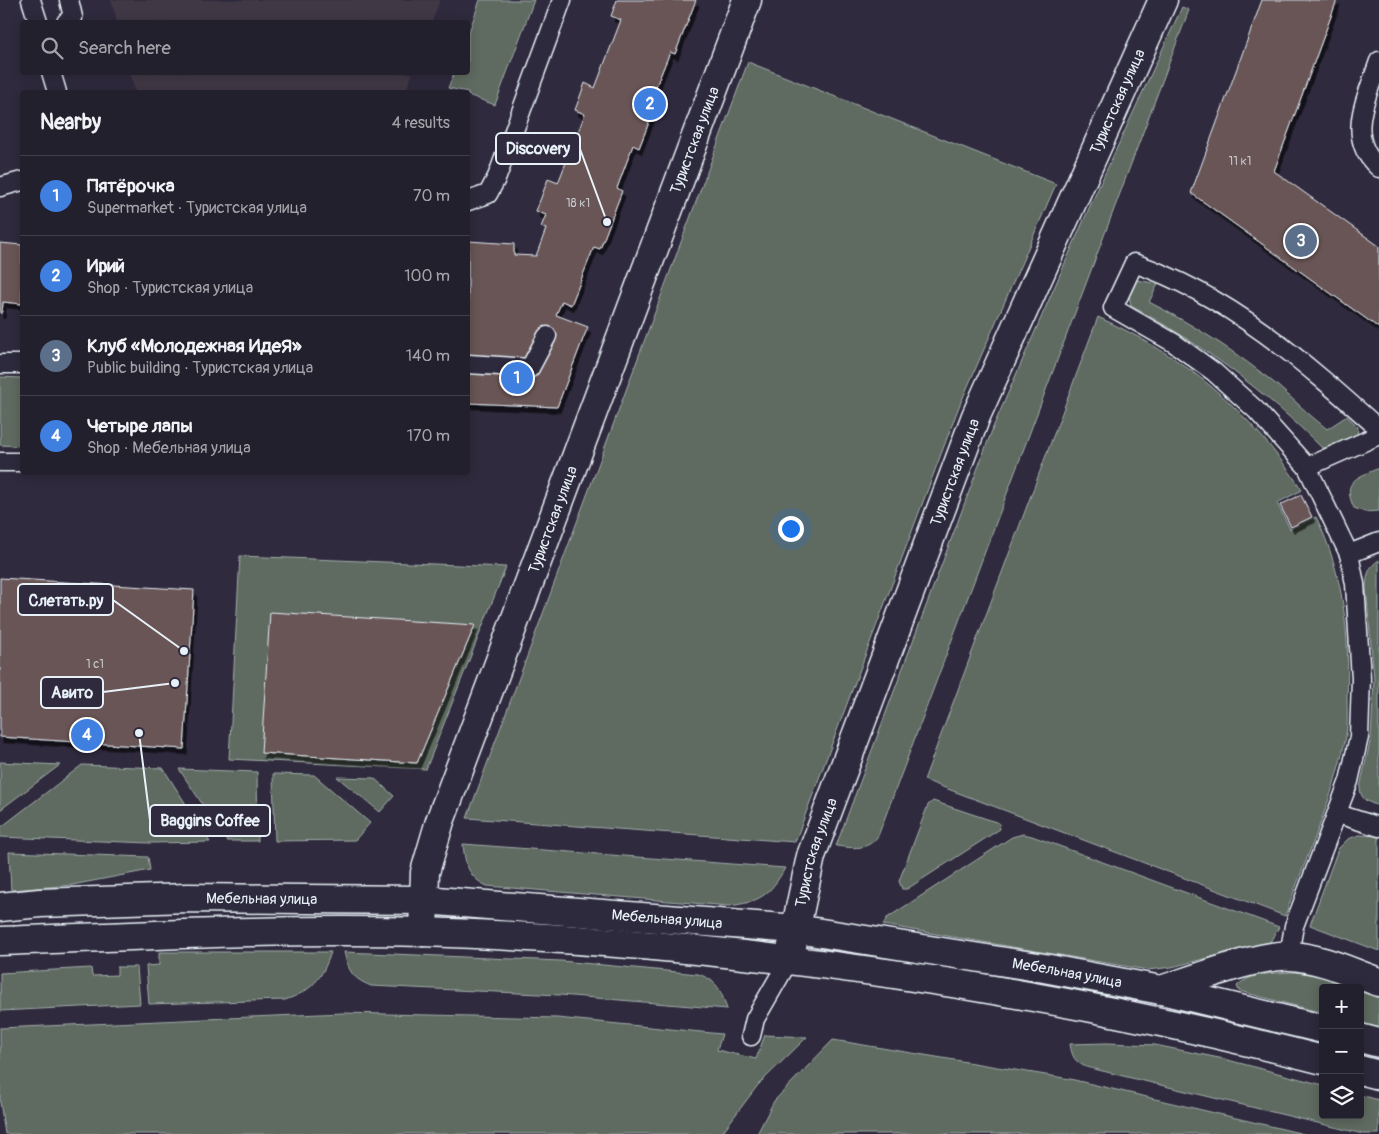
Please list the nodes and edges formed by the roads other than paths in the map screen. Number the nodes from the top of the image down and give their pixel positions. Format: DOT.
graph roads {
  1 [pos="31,0"];
  2 [pos="69,0"];
  3 [pos="562,0"];
  4 [pos="747,0"];
  5 [pos="1163,0"];
  6 [pos="37,20"];
  7 [pos="70,20"];
  8 [pos="1379,61"];
  9 [pos="52,75"];
  10 [pos="56,90"];
  11 [pos="1379,168"];
  12 [pos="20,182"];
  13 [pos="0,187"];
  14 [pos="470,200"];
  15 [pos="547,336"];
  16 [pos="0,364"];
  17 [pos="20,364"];
  18 [pos="470,364"];
  19 [pos="1379,428"];
  20 [pos="1379,435"];
  21 [pos="0,462"];
  22 [pos="20,462"];
  23 [pos="1307,467"];
  24 [pos="1379,542"];
  25 [pos="1349,554"];
  26 [pos="1338,814"];
  27 [pos="1379,827"];
  28 [pos="424,900"];
  29 [pos="0,907"];
  30 [pos="796,929"];
  31 [pos="423,932"];
  32 [pos="0,941"];
  33 [pos="1289,955"];
  34 [pos="789,960"];
  35 [pos="1379,982"];
  36 [pos="1162,990"];
  37 [pos="1319,1027"];
  38 [pos="751,1036"];
  39 [pos="1364,1039"];
  40 [pos="1379,1043"];
  41 [pos="1319,1059"];
  42 [pos="1364,1071"];
  43 [pos="1379,1075"];
  1 -- 6 [label="lane"];
  2 -- 7 [label="lane"];
  3 -- 14 [label="lane"];
  4 -- 28 [label="street, Туристская улица"];
  5 -- 30 [label="street, Туристская улица"];
  8 -- 11 [label="lane"];
  9 -- 10 [label="lane"];
  12 -- 13 [label="lane"];
  15 -- 18 [label="lane"];
  16 -- 17 [label="lane"];
  19 -- 23 [label="lane"];
  20 -- 23 [label="lane"];
  21 -- 22 [label="lane"];
  23 -- 25 [label="lane"];
  24 -- 25 [label="lane"];
  25 -- 26 [label="lane"];
  26 -- 27 [label="lane"];
  26 -- 33 [label="lane"];
  28 -- 29 [label="street, Мебельная улица"];
  28 -- 30 [label="street, Мебельная улица"];
  28 -- 31 [label="street, Туристская улица"];
  30 -- 34 [label="street, Туристская улица"];
  30 -- 36 [label="street, Мебельная улица"];
  31 -- 32 [label="street, Мебельная улица"];
  31 -- 34 [label="street, Мебельная улица"];
  33 -- 35 [label="street"];
  33 -- 36 [label="street"];
  34 -- 38 [label="lane"];
  34 -- 41 [label="street, Мебельная улица"];
  36 -- 37 [label="street, Мебельная улица"];
  39 -- 40 [label="street"];
  42 -- 43 [label="street"];
}
